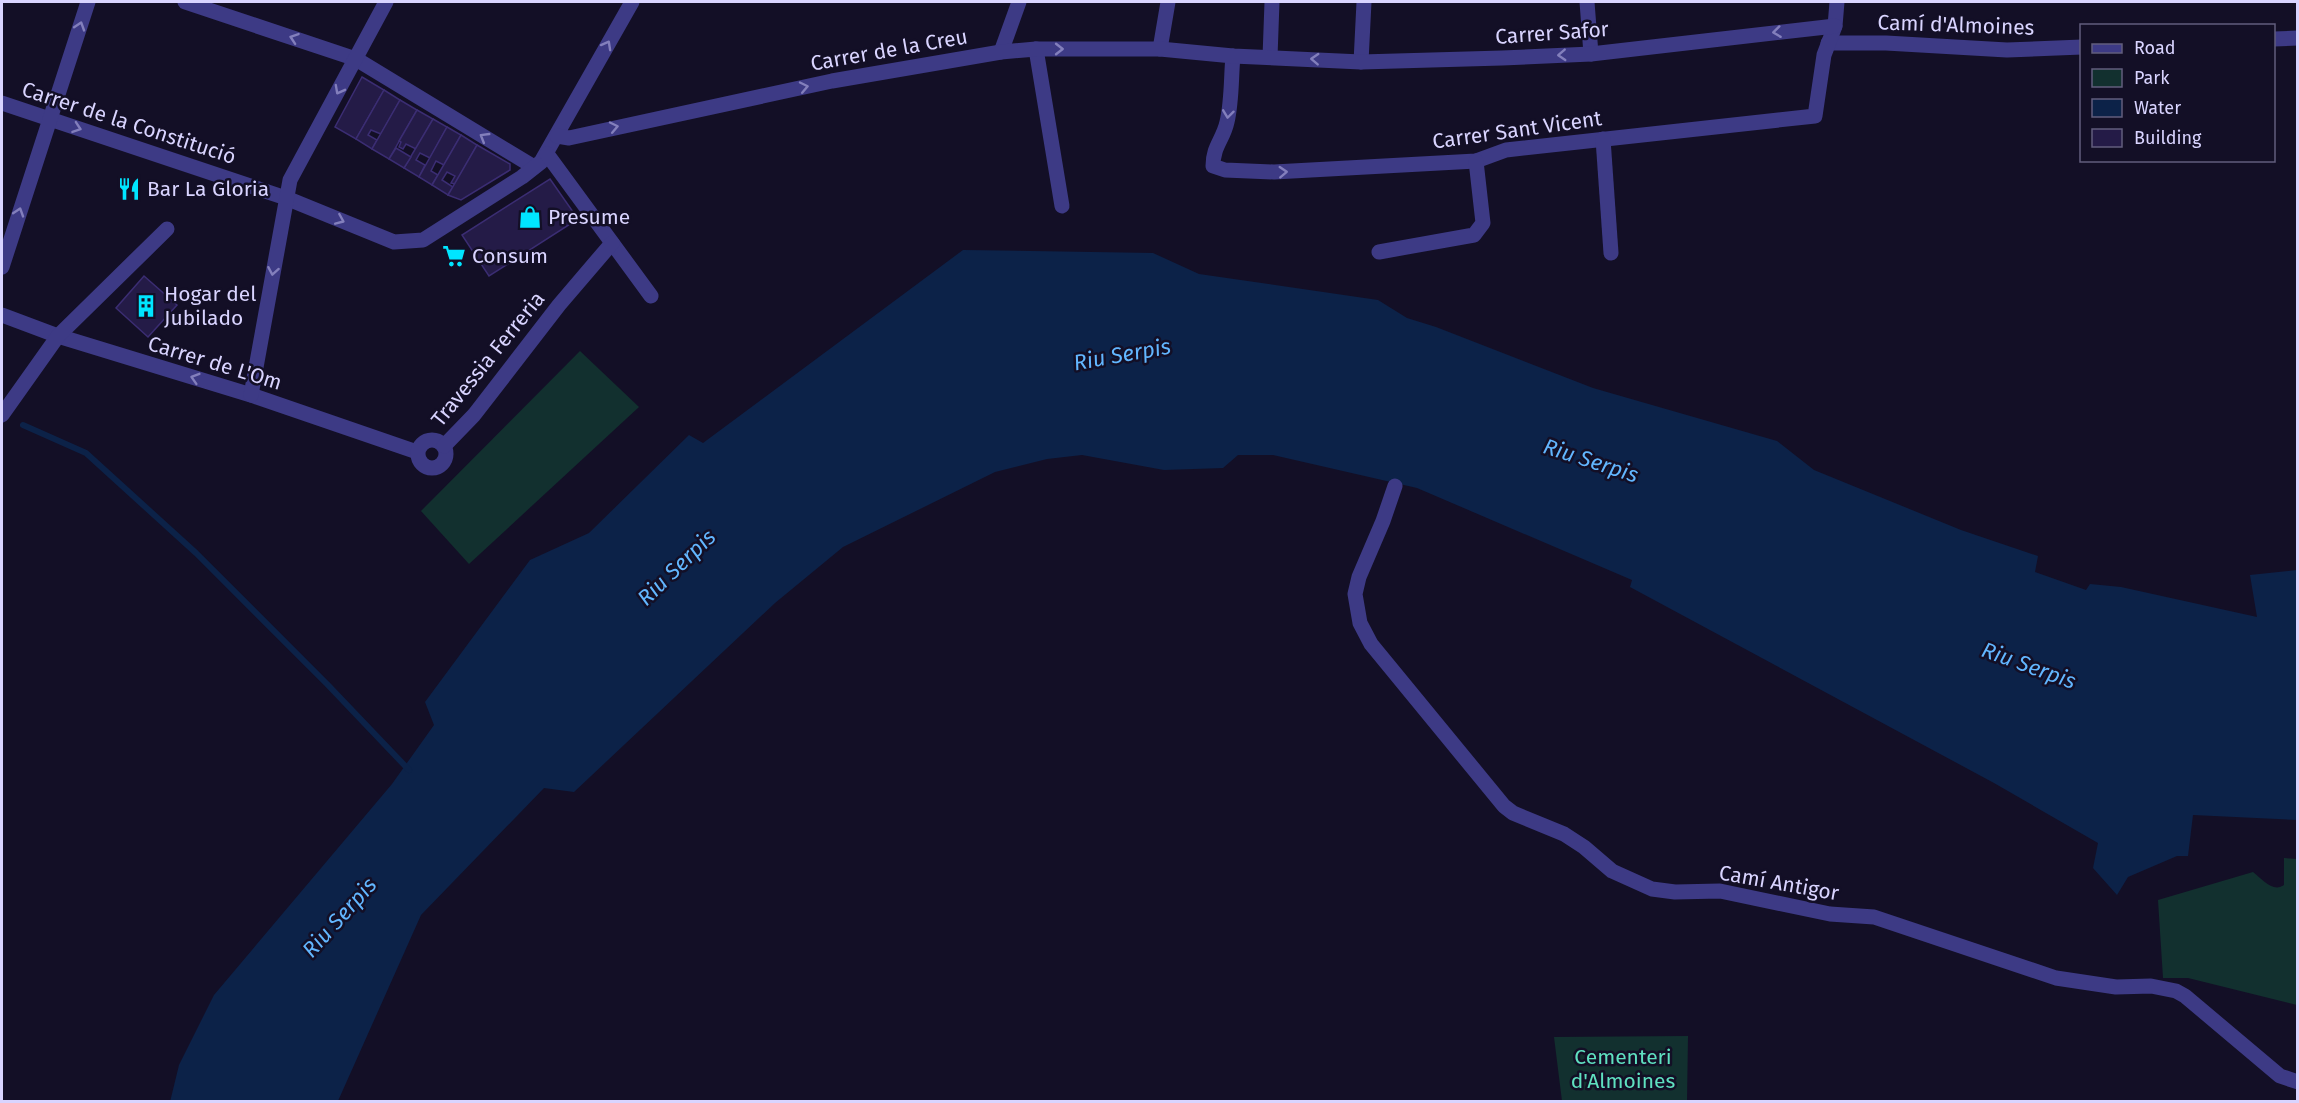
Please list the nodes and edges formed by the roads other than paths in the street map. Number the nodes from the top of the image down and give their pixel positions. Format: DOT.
graph roads {
  1 [pos="88,2"];
  2 [pos="185,2"];
  3 [pos="386,2"];
  4 [pos="632,2"];
  5 [pos="1018,2"];
  6 [pos="1168,2"];
  7 [pos="1272,2"];
  8 [pos="1364,2"];
  9 [pos="1587,2"];
  10 [pos="1837,2"];
  11 [pos="1835,26"];
  12 [pos="2298,38"];
  13 [pos="2275,39"];
  14 [pos="1828,43"];
  15 [pos="2080,47"];
  16 [pos="1036,49"];
  17 [pos="1160,49"];
  18 [pos="1001,52"];
  19 [pos="1591,54"];
  20 [pos="1233,56"];
  21 [pos="1270,57"];
  22 [pos="356,59"];
  23 [pos="1361,62"];
  24 [pos="2,103"];
  25 [pos="49,118"];
  26 [pos="557,136"];
  27 [pos="1603,139"];
  28 [pos="547,154"];
  29 [pos="1476,161"];
  30 [pos="534,167"];
  31 [pos="286,198"];
  32 [pos="1062,207"];
  33 [pos="167,229"];
  34 [pos="612,243"];
  35 [pos="1379,252"];
  36 [pos="1611,252"];
  37 [pos="2,267"];
  38 [pos="651,296"];
  39 [pos="2,315"];
  40 [pos="58,336"];
  41 [pos="251,395"];
  42 [pos="2,415"];
  43 [pos="444,446"];
  44 [pos="417,452"];
  45 [pos="1395,486"];
  46 [pos="2298,1082"];
  25 -- 1 [label="street, one-way"];
  22 -- 2 [label="street, one-way"];
  3 -- 22 [label="street"];
  26 -- 4 [label="street, Carrer de la Constitució, one-way"];
  5 -- 18 [label="street"];
  6 -- 17 [label="street"];
  7 -- 21 [label="street"];
  8 -- 23 [label="street"];
  9 -- 19 [label="street"];
  10 -- 11 [label="street"];
  11 -- 14 [label="street"];
  11 -- 19 [label="street, Carrer Safor, one-way"];
  12 -- 13 [label="street"];
  14 -- 15 [label="street, Camí d'Almoines"];
  14 -- 27 [label="street, Carrer Sant Vicent"];
  16 -- 17 [label="street, Carrer de la Creu, one-way"];
  16 -- 18 [label="street, Carrer de la Creu"];
  16 -- 32 [label="street"];
  17 -- 20 [label="street, Carrer de la Creu"];
  26 -- 18 [label="street, Carrer de la Creu, one-way"];
  19 -- 23 [label="street, Carrer Safor, one-way"];
  20 -- 21 [label="street, Carrer Safor"];
  20 -- 29 [label="street, Carrer Sant Vicent, one-way"];
  23 -- 21 [label="street, Carrer Safor, one-way"];
  30 -- 22 [label="street, one-way"];
  22 -- 31 [label="street, one-way"];
  24 -- 25 [label="street, Carrer de la Constitució"];
  25 -- 31 [label="street, Carrer de la Constitució, one-way"];
  37 -- 25 [label="street, one-way"];
  26 -- 28 [label="street, Carrer de la Constitució"];
  27 -- 29 [label="street, Carrer Sant Vicent"];
  27 -- 36 [label="street"];
  28 -- 30 [label="street, Carrer de la Constitució"];
  28 -- 34 [label="street"];
  29 -- 35 [label="street"];
  31 -- 30 [label="street, Carrer de la Constitució, one-way"];
  31 -- 41 [label="street, one-way"];
  33 -- 40 [label="street"];
  34 -- 38 [label="street"];
  34 -- 43 [label="street, Travessia Ferreria"];
  39 -- 40 [label="street, Carrer de L'Om"];
  41 -- 40 [label="street, Carrer de L'Om, one-way"];
  40 -- 42 [label="street"];
  41 -- 44 [label="street, Carrer de L'Om"];
  43 -- 44 [label="street"];
  43 -- 44 [label="street"];
  45 -- 46 [label="street, Camí Antigor"];
}
